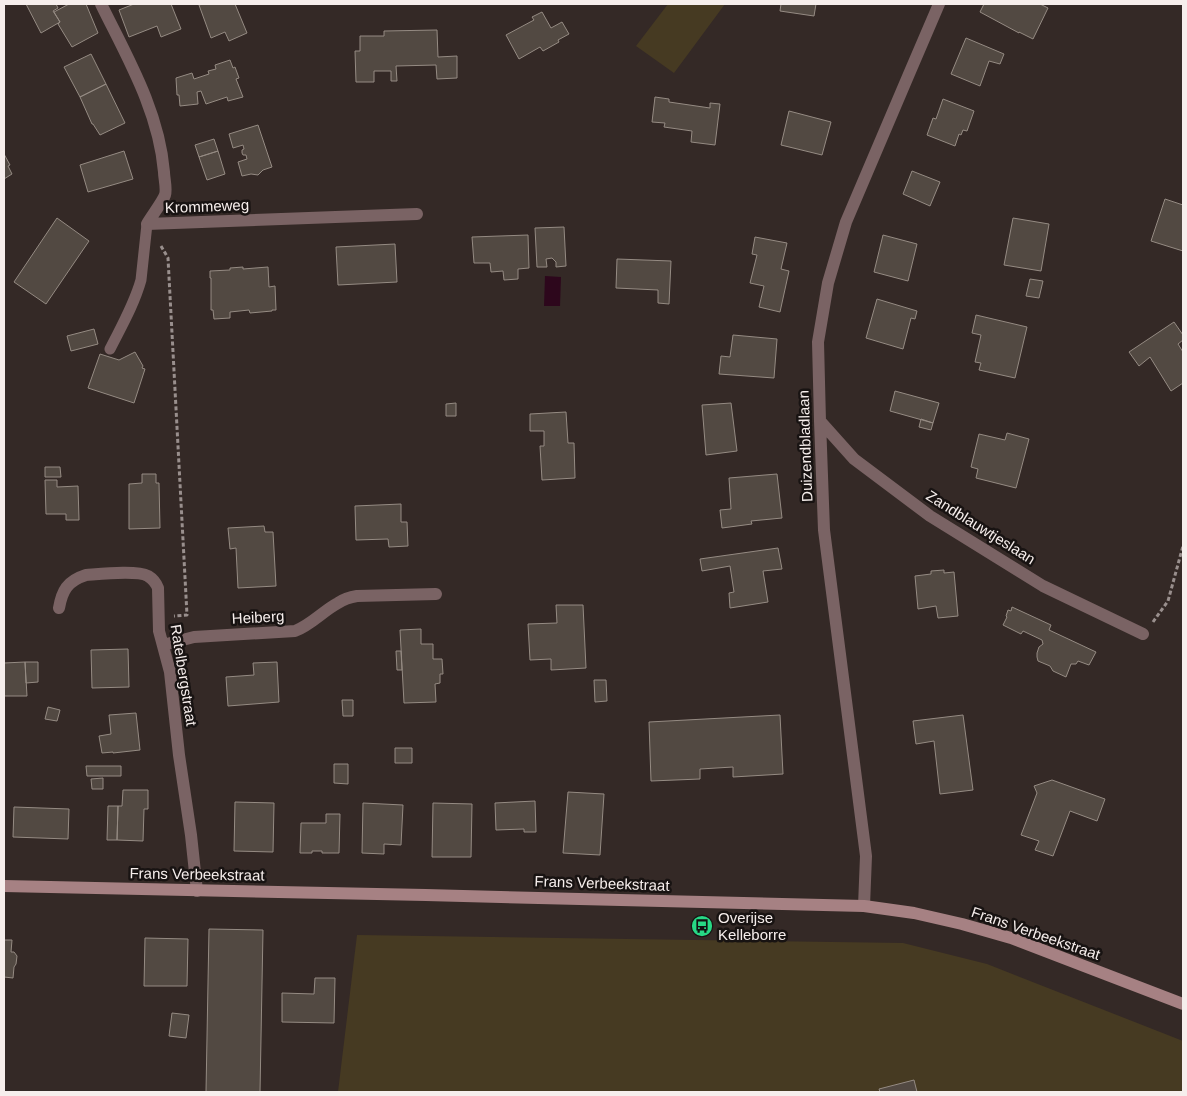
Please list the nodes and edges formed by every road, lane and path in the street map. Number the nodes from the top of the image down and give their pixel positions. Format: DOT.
graph roads {
  1 [pos="101,4"];
  2 [pos="940,4"];
  3 [pos="417,214"];
  4 [pos="147,224"];
  5 [pos="110,349"];
  6 [pos="820,421"];
  7 [pos="1183,546"];
  8 [pos="436,594"];
  9 [pos="59,608"];
  10 [pos="175,616"];
  11 [pos="1143,634"];
  12 [pos="163,645"];
  13 [pos="4,886"];
  14 [pos="196,891"];
  15 [pos="864,906"];
  16 [pos="1183,1004"];
  1 -- 4 [label="street, Krommeweg"];
  2 -- 6 [label="street, Duizendbladlaan"];
  3 -- 4 [label="street, Krommeweg"];
  4 -- 5 [label="lane"];
  4 -- 10 [label="path"];
  6 -- 11 [label="street, Zandblauwtjeslaan"];
  6 -- 15 [label="street, Duizendbladlaan"];
  7 -- 11 [label="path"];
  8 -- 12 [label="street, Heiberg"];
  9 -- 12 [label="street, Ratelbergstraat"];
  12 -- 14 [label="street, Ratelbergstraat"];
  13 -- 14 [label="main road, Frans Verbeekstraat"];
  14 -- 15 [label="main road, Frans Verbeekstraat"];
  15 -- 16 [label="main road, Frans Verbeekstraat"];
}
